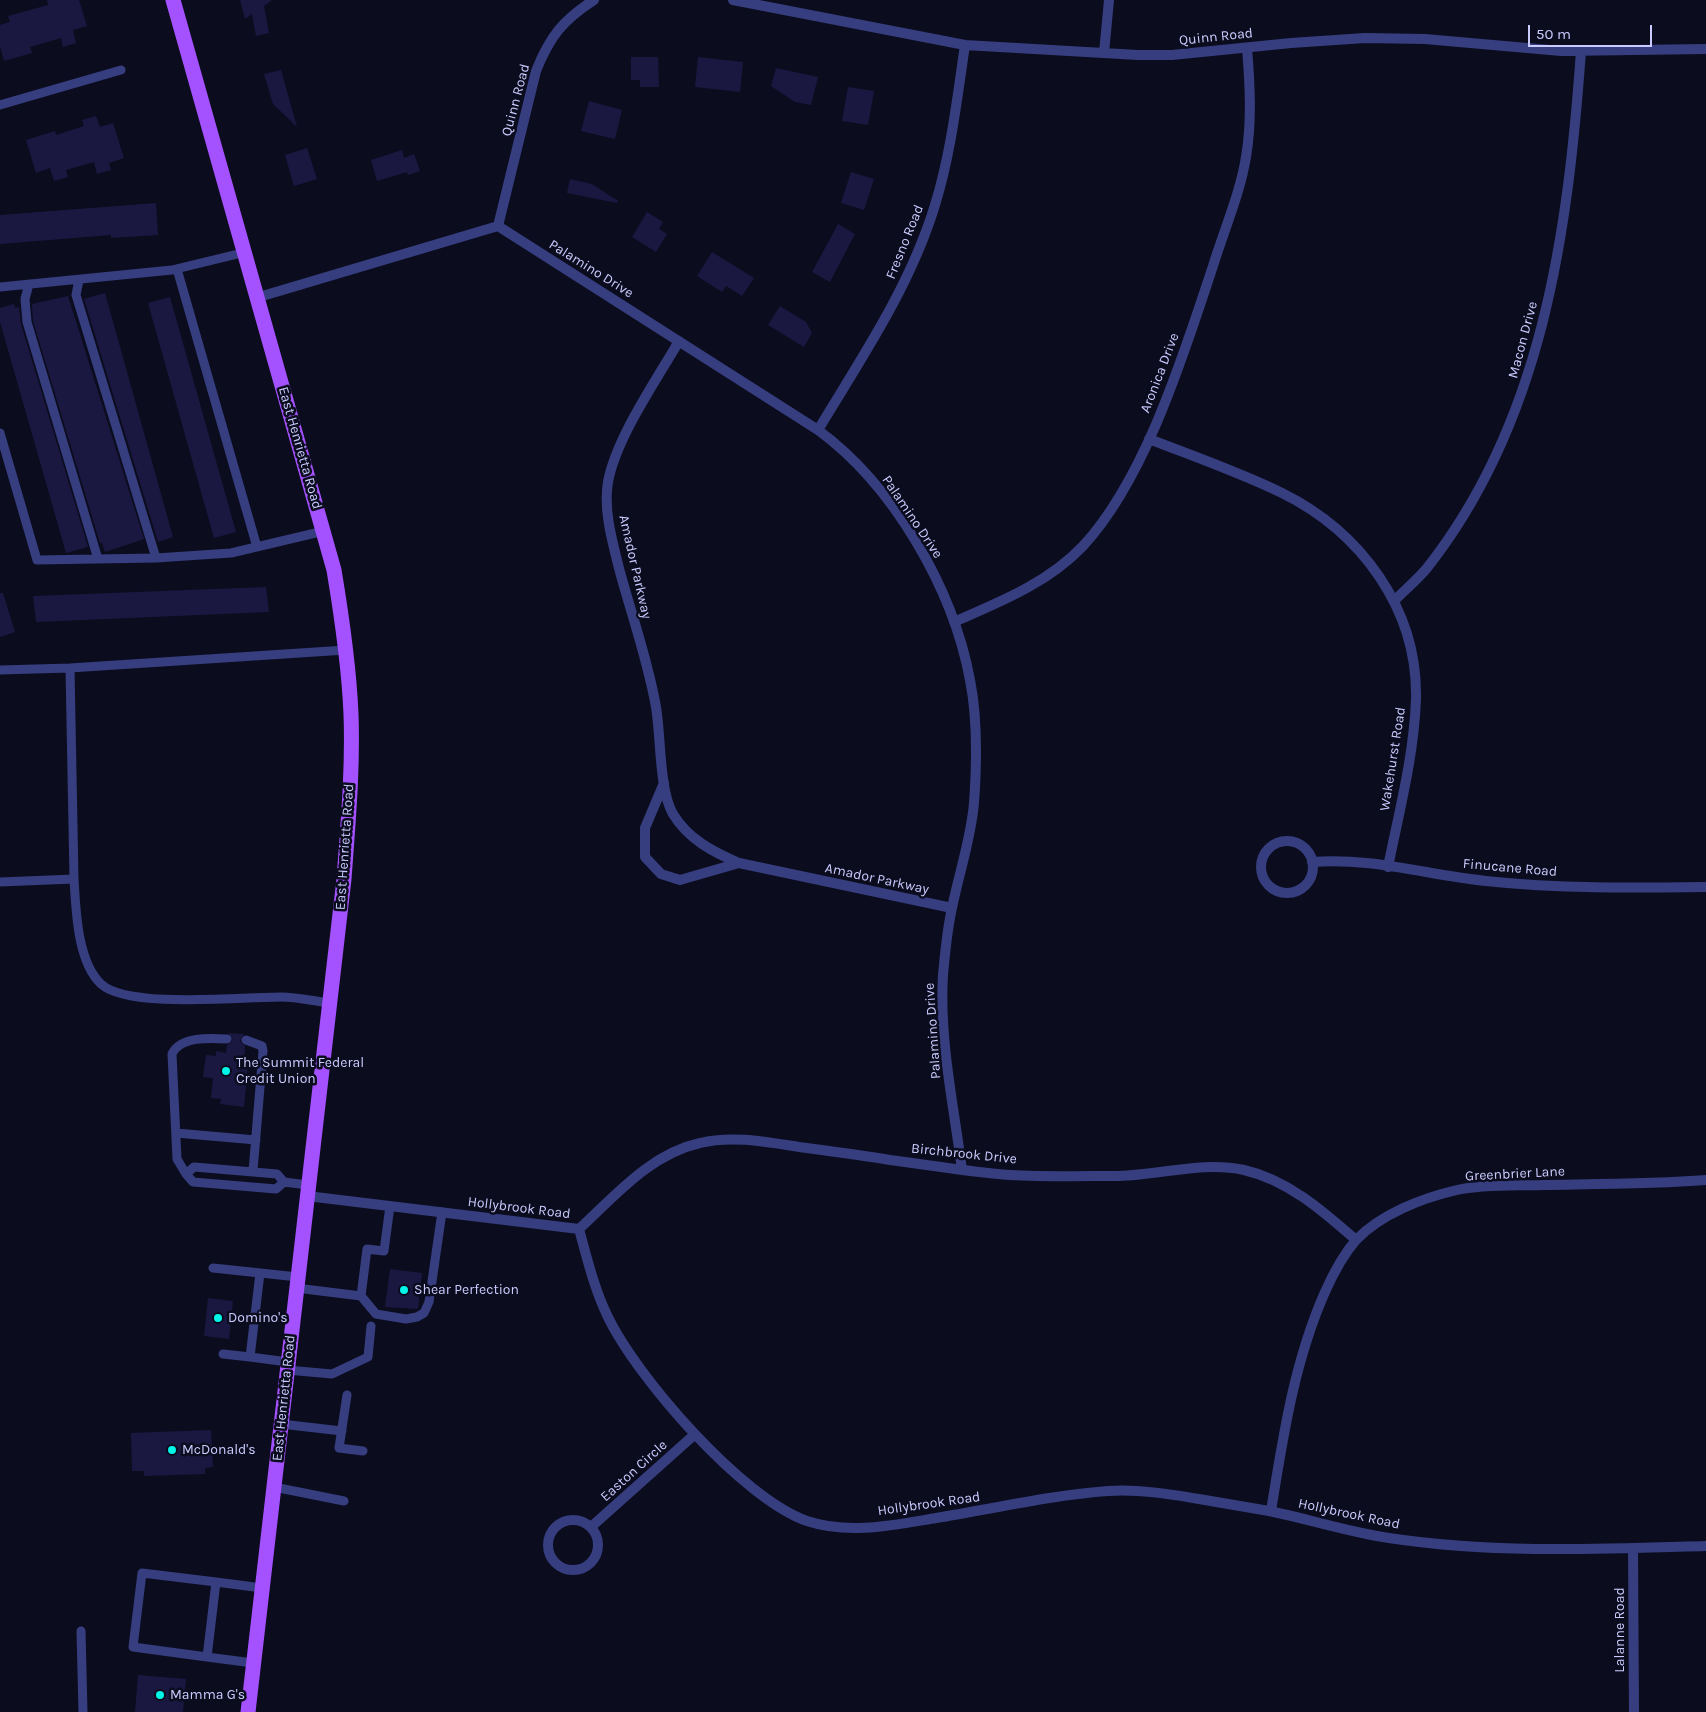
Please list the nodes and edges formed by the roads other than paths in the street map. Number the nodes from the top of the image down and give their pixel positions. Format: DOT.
graph roads {
  1 [pos="173,0"];
  2 [pos="594,0"];
  3 [pos="733,0"];
  4 [pos="1109,0"];
  5 [pos="965,45"];
  6 [pos="1247,48"];
  7 [pos="1706,48"];
  8 [pos="1581,51"];
  9 [pos="1104,53"];
  10 [pos="121,70"];
  11 [pos="0,105"];
  12 [pos="498,226"];
  13 [pos="246,252"];
  14 [pos="177,269"];
  15 [pos="79,280"];
  16 [pos="29,284"];
  17 [pos="0,286"];
  18 [pos="258,297"];
  19 [pos="678,341"];
  20 [pos="818,430"];
  21 [pos="0,433"];
  22 [pos="1149,439"];
  23 [pos="324,531"];
  24 [pos="257,547"];
  25 [pos="156,558"];
  26 [pos="98,559"];
  27 [pos="1395,600"];
  28 [pos="954,622"];
  29 [pos="346,650"];
  30 [pos="70,668"];
  31 [pos="0,670"];
  32 [pos="664,783"];
  33 [pos="1312,862"];
  34 [pos="739,863"];
  35 [pos="1388,867"];
  36 [pos="74,879"];
  37 [pos="0,882"];
  38 [pos="1706,887"];
  39 [pos="952,908"];
  40 [pos="330,1003"];
  41 [pos="227,1039"];
  42 [pos="246,1040"];
  43 [pos="176,1133"];
  44 [pos="256,1140"];
  45 [pos="962,1170"];
  46 [pos="253,1171"];
  47 [pos="186,1174"];
  48 [pos="1706,1180"];
  49 [pos="284,1182"];
  50 [pos="307,1190"];
  51 [pos="390,1206"];
  52 [pos="442,1212"];
  53 [pos="579,1229"];
  54 [pos="1356,1240"];
  55 [pos="213,1268"];
  56 [pos="260,1273"];
  57 [pos="297,1283"];
  58 [pos="361,1296"];
  59 [pos="371,1326"];
  60 [pos="223,1354"];
  61 [pos="250,1357"];
  62 [pos="288,1366"];
  63 [pos="346,1395"];
  64 [pos="281,1424"];
  65 [pos="342,1432"];
  66 [pos="694,1435"];
  67 [pos="363,1451"];
  68 [pos="274,1487"];
  69 [pos="344,1501"];
  70 [pos="1271,1512"];
  71 [pos="591,1527"];
  72 [pos="1706,1546"];
  73 [pos="1633,1548"];
  74 [pos="216,1582"];
  75 [pos="262,1588"];
  76 [pos="81,1631"];
  77 [pos="207,1657"];
  78 [pos="252,1663"];
  79 [pos="83,1712"];
  80 [pos="248,1712"];
  81 [pos="1634,1712"];
  1 -- 13 [label="main road, East Henrietta Road"];
  2 -- 12 [label="street, Quinn Road"];
  3 -- 5 [label="street, Quinn Road"];
  4 -- 9 [label="street"];
  5 -- 9 [label="street, Quinn Road"];
  5 -- 20 [label="street, Fresno Road"];
  6 -- 8 [label="street, Quinn Road"];
  6 -- 9 [label="street, Quinn Road"];
  6 -- 22 [label="street, Aronica Drive"];
  7 -- 8 [label="street, Quinn Road"];
  8 -- 27 [label="street, Macon Drive"];
  10 -- 11 [label="lane"];
  12 -- 18 [label="street"];
  12 -- 19 [label="street, Palamino Drive"];
  13 -- 14 [label="lane"];
  13 -- 18 [label="main road, East Henrietta Road"];
  14 -- 15 [label="lane"];
  14 -- 24 [label="lane"];
  15 -- 16 [label="lane"];
  15 -- 25 [label="lane"];
  16 -- 17 [label="lane"];
  16 -- 26 [label="lane"];
  18 -- 23 [label="main road, East Henrietta Road"];
  19 -- 20 [label="street, Palamino Drive"];
  19 -- 32 [label="street, Amador Parkway"];
  20 -- 28 [label="street, Palamino Drive"];
  21 -- 26 [label="lane"];
  22 -- 27 [label="street, Wakehurst Road"];
  22 -- 28 [label="street, Aronica Drive"];
  23 -- 24 [label="lane"];
  23 -- 29 [label="main road, East Henrietta Road"];
  24 -- 25 [label="lane"];
  25 -- 26 [label="lane"];
  27 -- 35 [label="street, Wakehurst Road"];
  28 -- 39 [label="street, Palamino Drive"];
  29 -- 30 [label="lane"];
  29 -- 40 [label="main road, East Henrietta Road"];
  30 -- 31 [label="lane"];
  30 -- 36 [label="lane"];
  32 -- 34 [label="street, Amador Parkway"];
  32 -- 34 [label="street, Amador Parkway"];
  33 -- 33 [label="street"];
  33 -- 35 [label="street, Finucane Road"];
  34 -- 39 [label="street, Amador Parkway"];
  35 -- 38 [label="street, Finucane Road"];
  36 -- 37 [label="lane"];
  36 -- 40 [label="lane"];
  39 -- 45 [label="street, Palamino Drive"];
  40 -- 50 [label="main road, East Henrietta Road"];
  41 -- 43 [label="lane"];
  42 -- 44 [label="lane"];
  43 -- 44 [label="lane"];
  43 -- 47 [label="lane"];
  44 -- 46 [label="lane"];
  45 -- 53 [label="street, Birchbrook Drive"];
  45 -- 54 [label="street, Birchbrook Drive"];
  46 -- 47 [label="lane"];
  46 -- 49 [label="lane"];
  47 -- 49 [label="lane"];
  48 -- 54 [label="street, Greenbrier Lane"];
  49 -- 50 [label="lane"];
  50 -- 51 [label="street, Hollybrook Road"];
  50 -- 57 [label="main road, East Henrietta Road"];
  51 -- 52 [label="street, Hollybrook Road"];
  51 -- 58 [label="lane"];
  52 -- 53 [label="street, Hollybrook Road"];
  52 -- 58 [label="lane"];
  53 -- 66 [label="street, Hollybrook Road"];
  54 -- 70 [label="street, Greenbrier Lane"];
  55 -- 56 [label="lane"];
  56 -- 57 [label="lane"];
  56 -- 61 [label="lane"];
  57 -- 58 [label="lane"];
  57 -- 62 [label="main road, East Henrietta Road"];
  59 -- 62 [label="lane"];
  60 -- 61 [label="lane"];
  61 -- 62 [label="lane"];
  62 -- 64 [label="main road, East Henrietta Road"];
  63 -- 65 [label="lane"];
  64 -- 65 [label="lane"];
  64 -- 68 [label="main road, East Henrietta Road"];
  65 -- 67 [label="lane"];
  66 -- 70 [label="street, Hollybrook Road"];
  66 -- 71 [label="street, Easton Circle"];
  68 -- 69 [label="lane"];
  68 -- 75 [label="main road, East Henrietta Road"];
  70 -- 73 [label="street, Hollybrook Road"];
  71 -- 71 [label="street"];
  72 -- 73 [label="street, Hollybrook Road"];
  73 -- 81 [label="street, Lalanne Road"];
  74 -- 75 [label="lane"];
  74 -- 77 [label="lane"];
  74 -- 77 [label="lane"];
  75 -- 78 [label="main road, East Henrietta Road"];
  76 -- 79 [label="lane"];
  77 -- 78 [label="lane"];
  78 -- 80 [label="main road, East Henrietta Road"];
}
